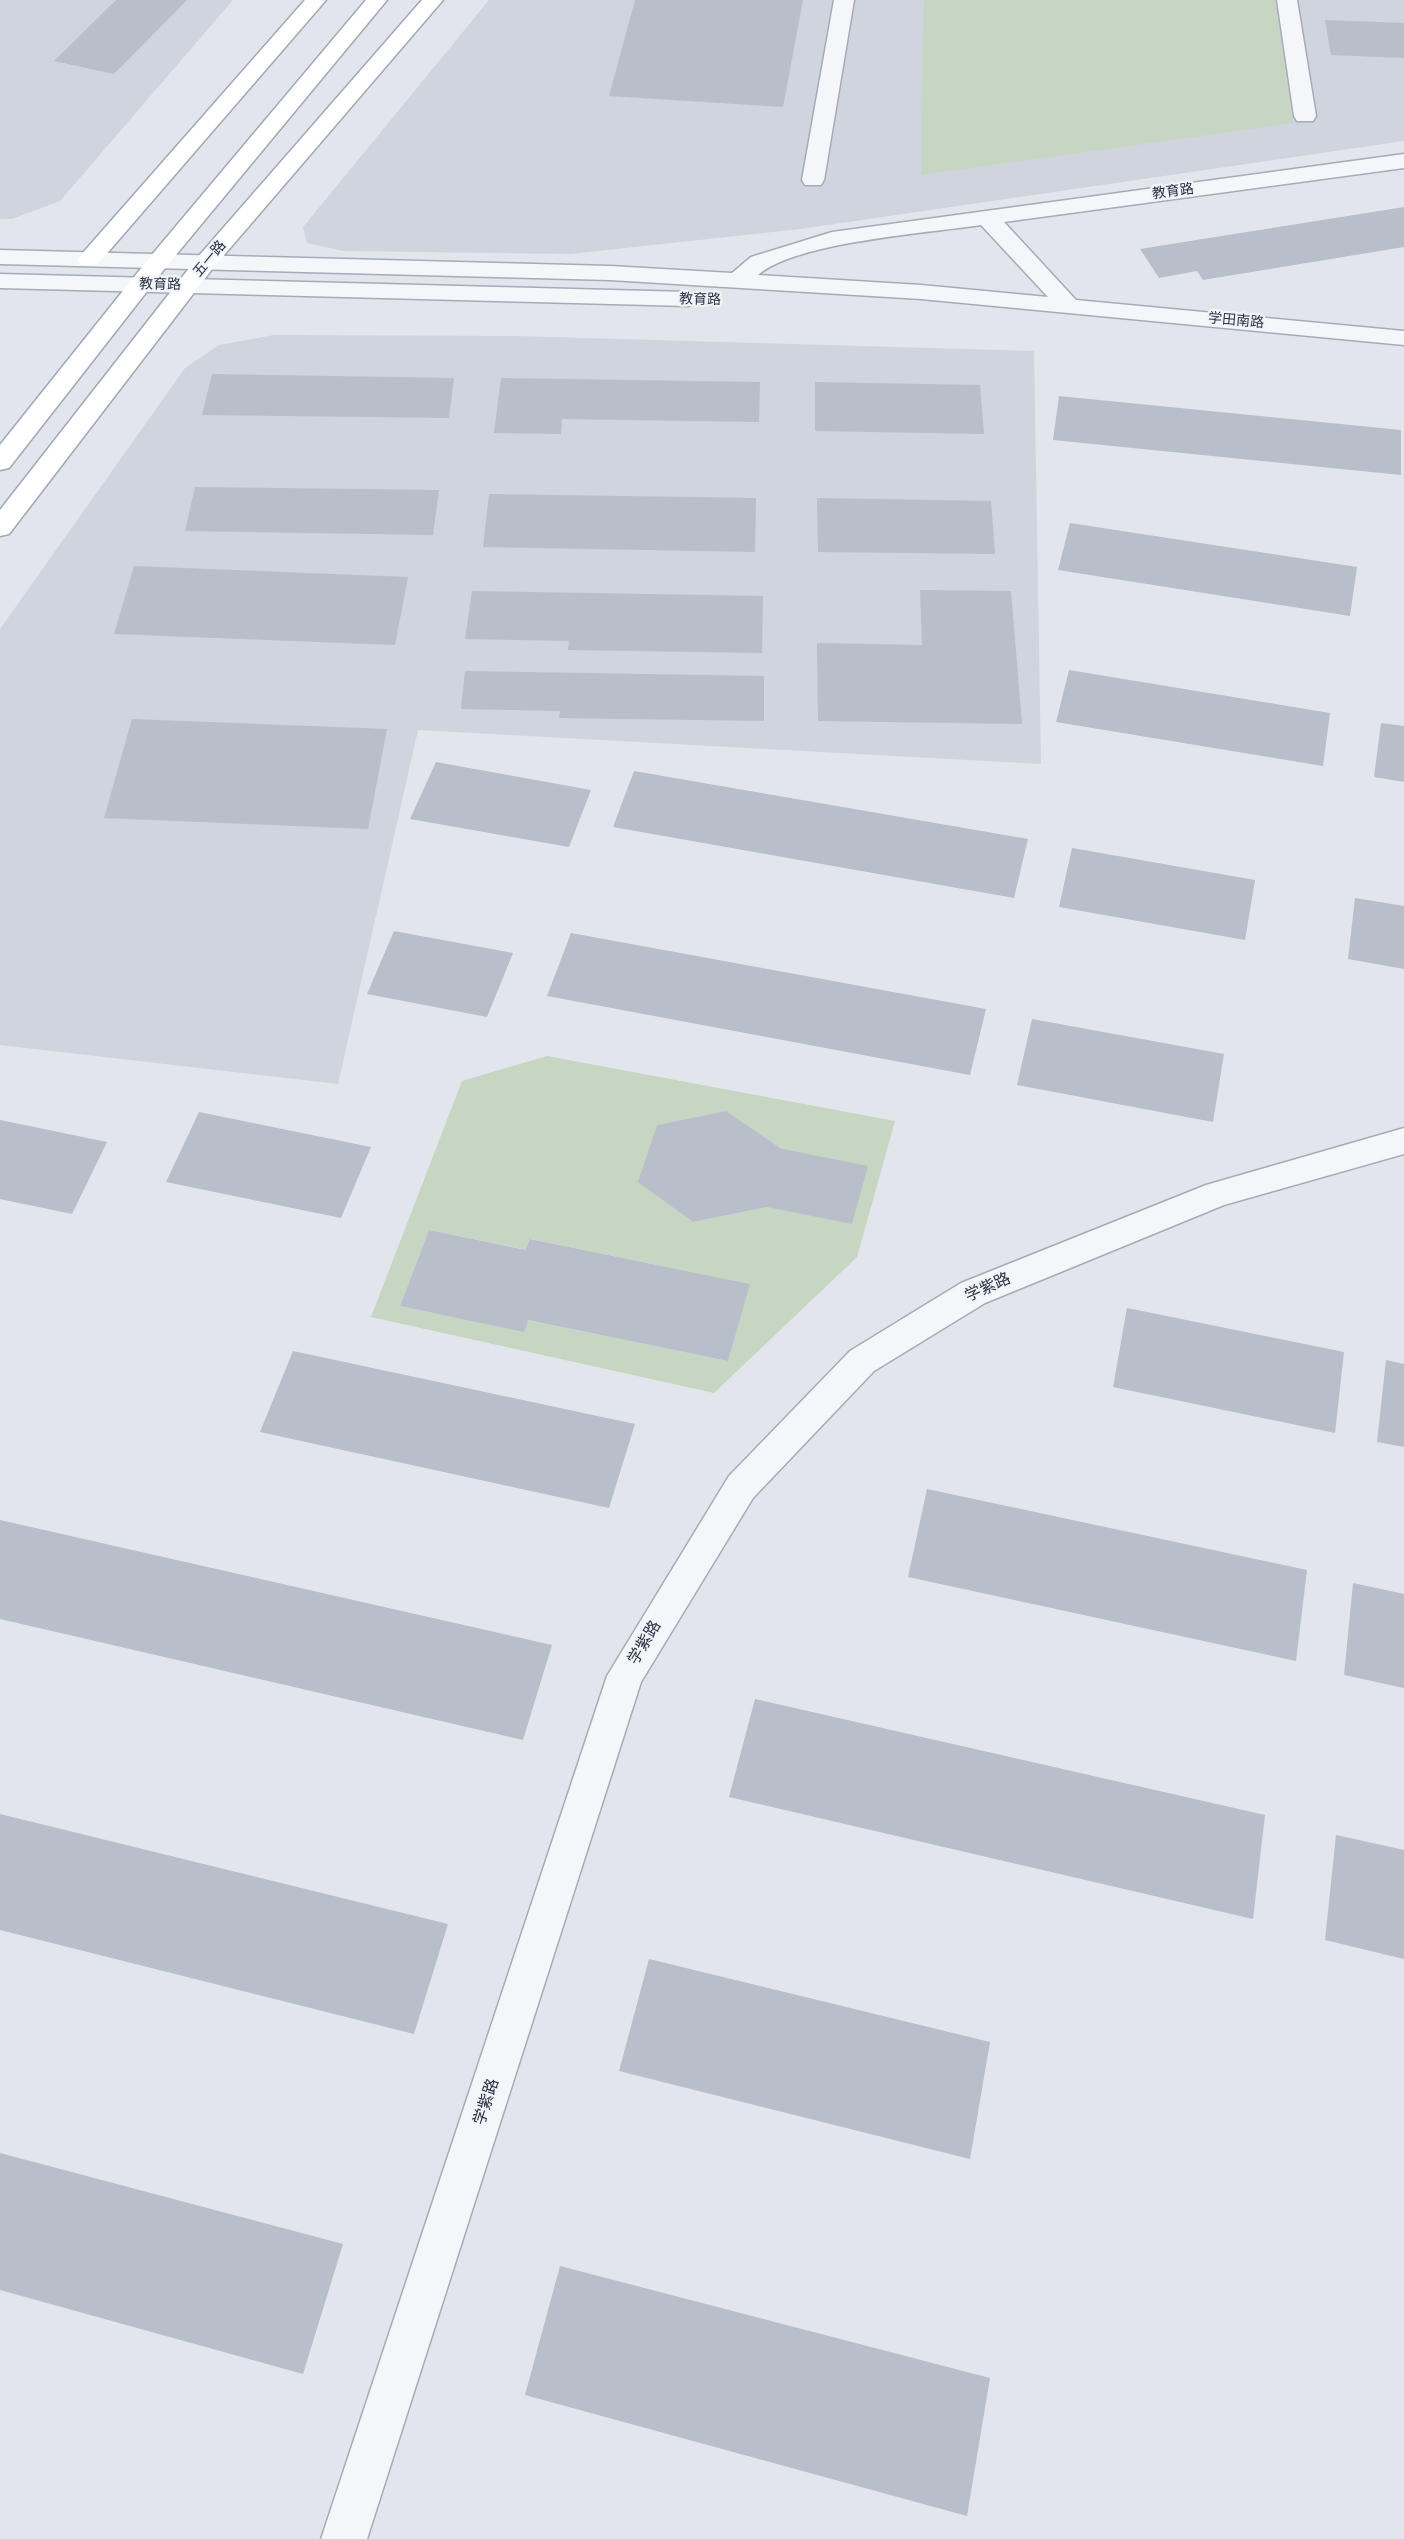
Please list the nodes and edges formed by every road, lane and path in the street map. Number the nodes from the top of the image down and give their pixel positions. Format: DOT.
graph roads {
  1 [pos="316,0"];
  2 [pos="377,0"];
  3 [pos="433,0"];
  4 [pos="844,0"];
  5 [pos="1287,0"];
  6 [pos="1305,116"];
  7 [pos="1404,161"];
  8 [pos="813,180"];
  9 [pos="986,217"];
  10 [pos="0,257"];
  11 [pos="89,260"];
  12 [pos="158,262"];
  13 [pos="205,263"];
  14 [pos="0,281"];
  15 [pos="737,281"];
  16 [pos="139,285"];
  17 [pos="188,286"];
  18 [pos="1068,305"];
  19 [pos="1404,338"];
  20 [pos="0,462"];
  21 [pos="0,528"];
  22 [pos="1404,1141"];
  23 [pos="344,2539"];
  1 -- 11 [label="main road"];
  2 -- 12 [label="main road"];
  3 -- 13 [label="main road, 五一路"];
  4 -- 8 [label="street"];
  5 -- 6 [label="street"];
  7 -- 9 [label="street, 教育路"];
  9 -- 15 [label="street, 教育路"];
  9 -- 18 [label="street"];
  10 -- 11 [label="street, 教育路"];
  11 -- 12 [label="street, 教育路"];
  12 -- 13 [label="street, 教育路"];
  12 -- 16 [label="main road"];
  13 -- 15 [label="street, 教育路"];
  13 -- 17 [label="main road, 五一路"];
  14 -- 16 [label="street, 教育路"];
  15 -- 18 [label="street, 教育路"];
  16 -- 17 [label="street, 教育路"];
  16 -- 20 [label="main road"];
  17 -- 18 [label="street, 教育路"];
  17 -- 21 [label="main road, 五一路"];
  18 -- 19 [label="street, 学田南路"];
  22 -- 23 [label="street, 学紫路"];
}
